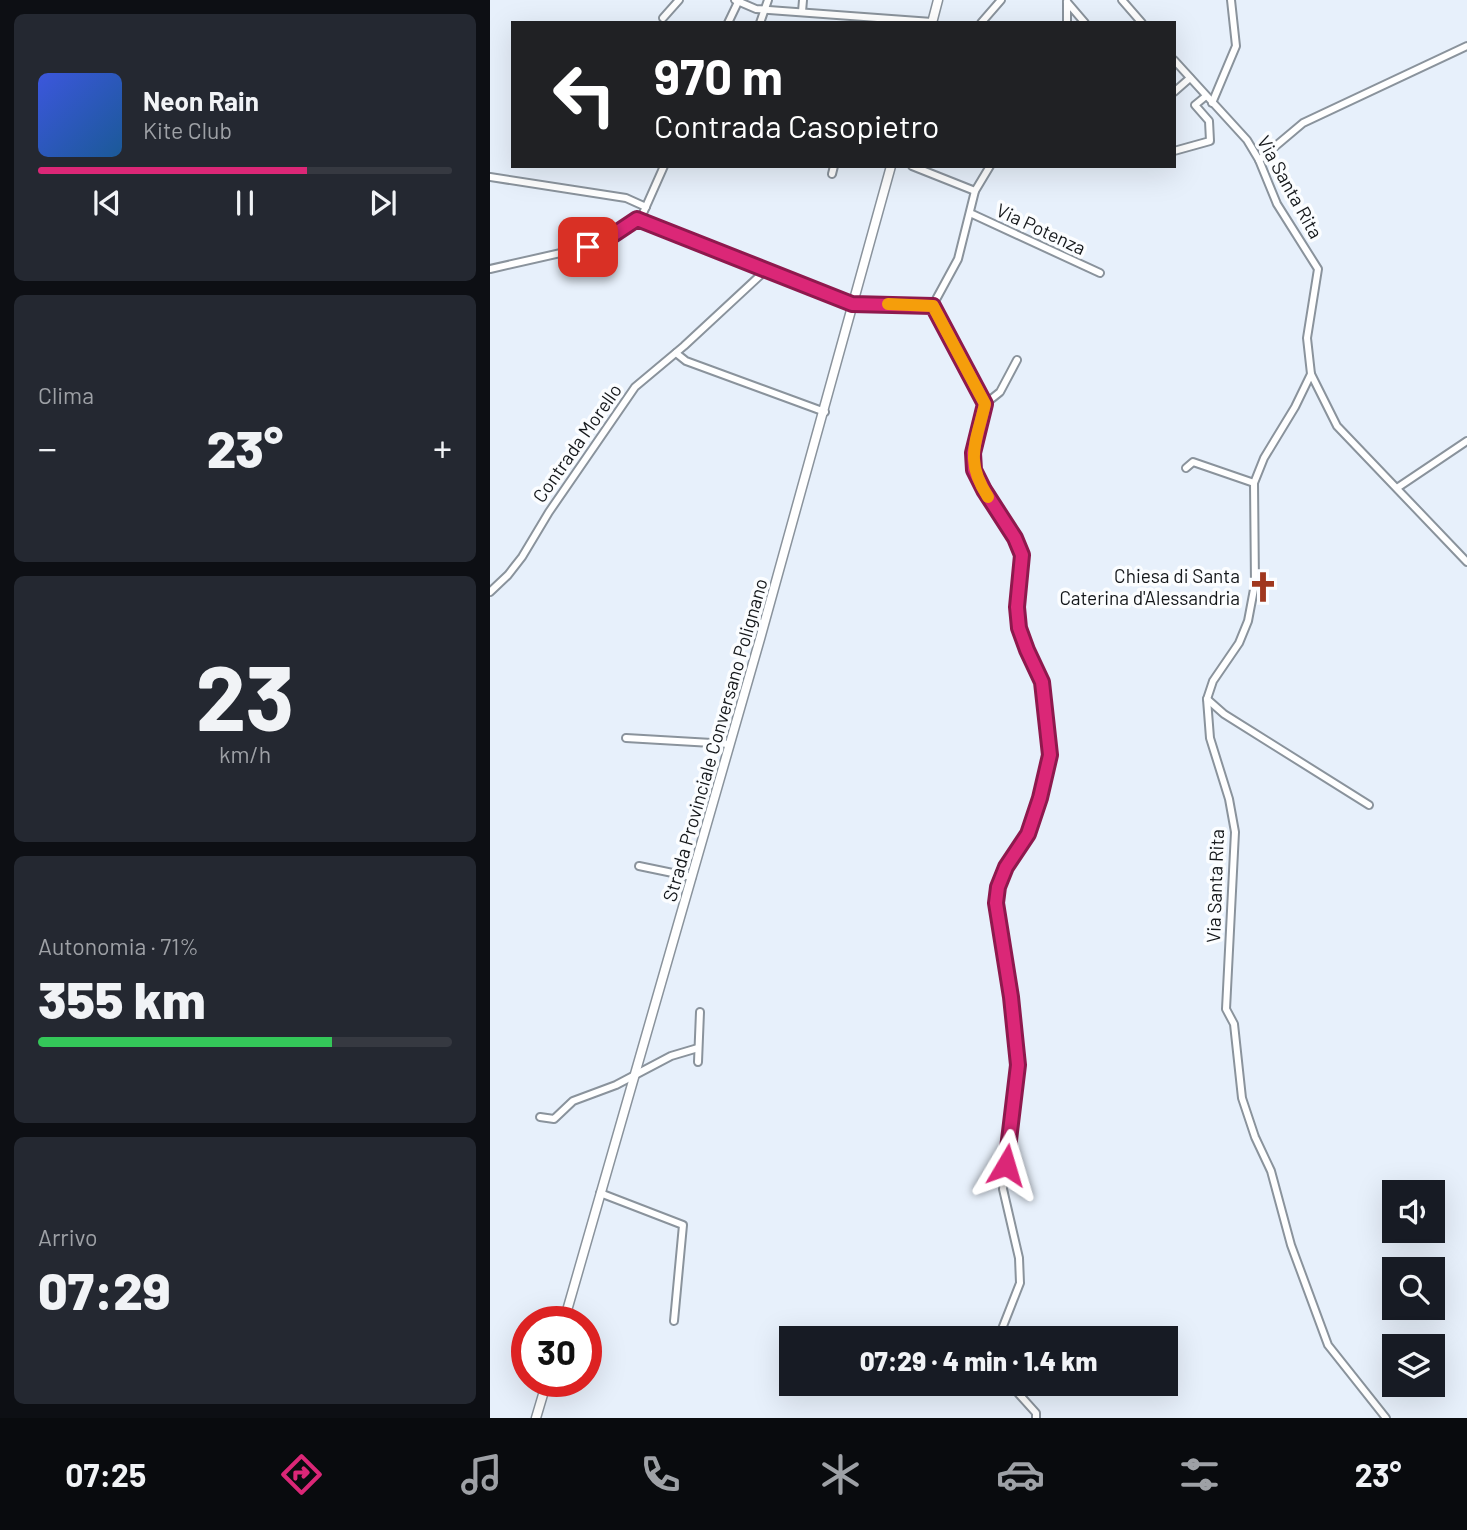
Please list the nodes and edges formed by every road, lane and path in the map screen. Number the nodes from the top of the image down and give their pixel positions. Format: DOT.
graph roads {
  1 [pos="679,0"];
  2 [pos="737,0"];
  3 [pos="768,0"];
  4 [pos="803,0"];
  5 [pos="938,0"];
  6 [pos="1000,0"];
  7 [pos="1122,0"];
  8 [pos="1231,0"];
  9 [pos="1067,1"];
  10 [pos="763,8"];
  11 [pos="802,12"];
  12 [pos="663,18"];
  13 [pos="859,20"];
  14 [pos="729,21"];
  15 [pos="760,21"];
  16 [pos="896,21"];
  17 [pos="932,21"];
  18 [pos="983,21"];
  19 [pos="1067,21"];
  20 [pos="1083,21"];
  21 [pos="1140,21"];
  22 [pos="1467,46"];
  23 [pos="1176,64"];
  24 [pos="1190,78"];
  25 [pos="1176,90"];
  26 [pos="1206,96"];
  27 [pos="1212,103"];
  28 [pos="1176,151"];
  29 [pos="1259,160"];
  30 [pos="663,168"];
  31 [pos="890,168"];
  32 [pos="917,168"];
  33 [pos="989,168"];
  34 [pos="490,177"];
  35 [pos="975,191"];
  36 [pos="646,207"];
  37 [pos="970,213"];
  38 [pos="640,220"];
  39 [pos="490,269"];
  40 [pos="766,269"];
  41 [pos="1100,273"];
  42 [pos="852,304"];
  43 [pos="933,306"];
  44 [pos="676,353"];
  45 [pos="1017,360"];
  46 [pos="1311,374"];
  47 [pos="985,404"];
  48 [pos="824,412"];
  49 [pos="1467,440"];
  50 [pos="1186,468"];
  51 [pos="1254,483"];
  52 [pos="1397,488"];
  53 [pos="1467,562"];
  54 [pos="490,592"];
  55 [pos="1207,699"];
  56 [pos="626,738"];
  57 [pos="729,744"];
  58 [pos="1369,804"];
  59 [pos="639,866"];
  60 [pos="692,877"];
  61 [pos="700,1012"];
  62 [pos="698,1048"];
  63 [pos="698,1062"];
  64 [pos="634,1076"];
  65 [pos="540,1117"];
  66 [pos="600,1193"];
  67 [pos="568,1306"];
  68 [pos="674,1321"];
  69 [pos="1003,1326"];
  70 [pos="1021,1396"];
  71 [pos="542,1397"];
  72 [pos="536,1418"];
  73 [pos="1036,1418"];
  74 [pos="1386,1418"];
  1 -- 12 [label="street"];
  2 -- 10 [label="street"];
  2 -- 14 [label="street"];
  3 -- 10 [label="street"];
  4 -- 11 [label="street"];
  5 -- 17 [label="main road"];
  6 -- 18 [label="street"];
  7 -- 21 [label="street"];
  8 -- 27 [label="street"];
  9 -- 19 [label="street"];
  9 -- 20 [label="street"];
  10 -- 11 [label="street"];
  10 -- 15 [label="street"];
  11 -- 13 [label="street"];
  13 -- 16 [label="street"];
  22 -- 29 [label="street"];
  23 -- 24 [label="street, Via Santa Rita"];
  24 -- 25 [label="street"];
  24 -- 26 [label="street, Via Santa Rita"];
  26 -- 27 [label="street, Via Santa Rita"];
  26 -- 28 [label="street"];
  27 -- 29 [label="street, Via Santa Rita"];
  29 -- 46 [label="street, Via Santa Rita"];
  30 -- 36 [label="street"];
  31 -- 42 [label="main road, Strada Provinciale Conversano Polignano"];
  32 -- 35 [label="street"];
  33 -- 35 [label="street"];
  34 -- 36 [label="street"];
  35 -- 37 [label="street"];
  36 -- 38 [label="street"];
  37 -- 41 [label="street, Via Potenza"];
  37 -- 43 [label="street"];
  38 -- 39 [label="street"];
  38 -- 40 [label="street"];
  40 -- 42 [label="street"];
  40 -- 44 [label="street, Contrada Morello"];
  42 -- 43 [label="street"];
  42 -- 48 [label="main road, Strada Provinciale Conversano Polignano"];
  43 -- 47 [label="street"];
  44 -- 48 [label="street"];
  44 -- 54 [label="street, Contrada Morello"];
  45 -- 47 [label="street"];
  46 -- 51 [label="street, Via Santa Rita"];
  46 -- 52 [label="street"];
  47 -- 69 [label="street"];
  48 -- 57 [label="main road, Strada Provinciale Conversano Polignano"];
  49 -- 52 [label="street"];
  50 -- 51 [label="street"];
  51 -- 55 [label="street, Via Santa Rita"];
  52 -- 53 [label="street"];
  55 -- 58 [label="street"];
  55 -- 74 [label="street, Via Santa Rita"];
  56 -- 57 [label="street"];
  57 -- 60 [label="main road, Strada Provinciale Conversano Polignano"];
  59 -- 60 [label="street"];
  60 -- 64 [label="main road, Strada Provinciale Conversano Polignano"];
  61 -- 62 [label="street"];
  62 -- 63 [label="street"];
  62 -- 64 [label="street"];
  64 -- 65 [label="street"];
  64 -- 66 [label="main road, Strada Provinciale Conversano Polignano"];
  66 -- 67 [label="main road, Strada Provinciale Conversano Polignano"];
  66 -- 68 [label="street"];
  70 -- 73 [label="street"];
  71 -- 72 [label="main road"];
}
